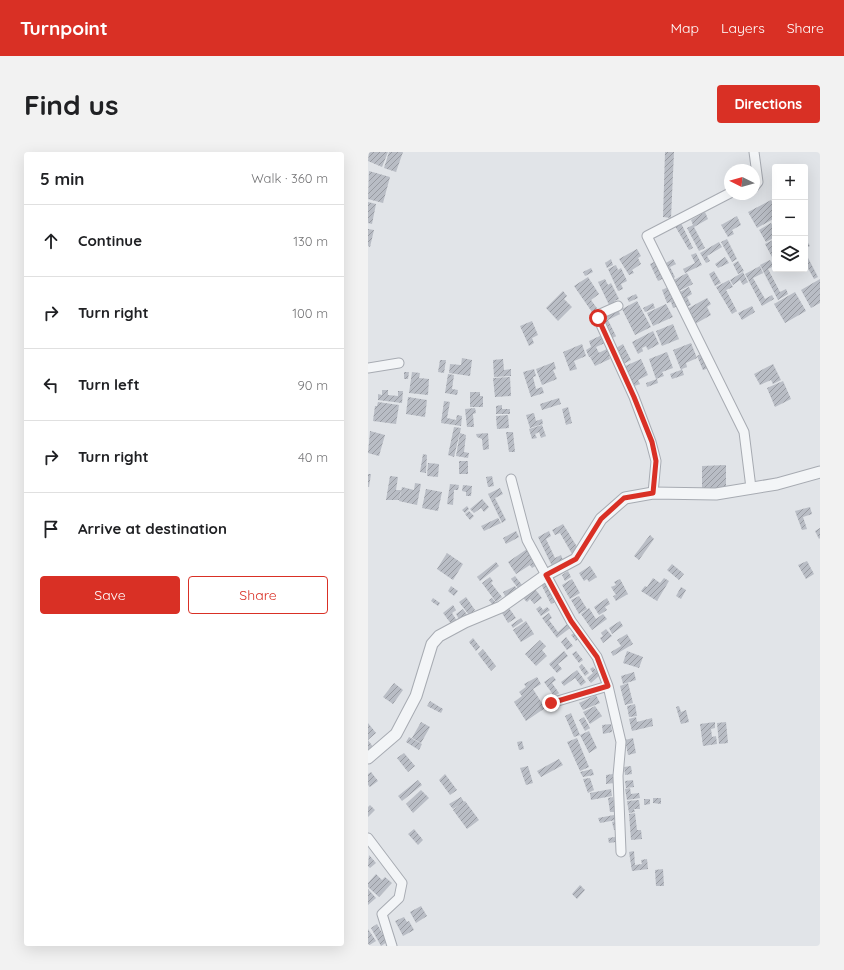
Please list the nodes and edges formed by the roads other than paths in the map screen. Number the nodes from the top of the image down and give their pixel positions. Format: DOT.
graph roads {
  1 [pos="754,152"];
  2 [pos="756,164"];
  3 [pos="724,196"];
  4 [pos="618,306"];
  5 [pos="398,363"];
  6 [pos="368,368"];
  7 [pos="820,472"];
  8 [pos="511,479"];
  9 [pos="751,488"];
  10 [pos="653,493"];
  11 [pos="546,575"];
  12 [pos="608,686"];
  13 [pos="551,703"];
  14 [pos="368,758"];
  15 [pos="368,838"];
  16 [pos="621,852"];
  17 [pos="392,946"];
  1 -- 2 [label="street"];
  3 -- 9 [label="street"];
  4 -- 10 [label="street"];
  5 -- 6 [label="street"];
  7 -- 9 [label="street"];
  8 -- 11 [label="street"];
  9 -- 10 [label="street"];
  10 -- 11 [label="street"];
  11 -- 12 [label="street"];
  11 -- 14 [label="street"];
  12 -- 13 [label="street"];
  12 -- 16 [label="street"];
  15 -- 17 [label="street"];
}
